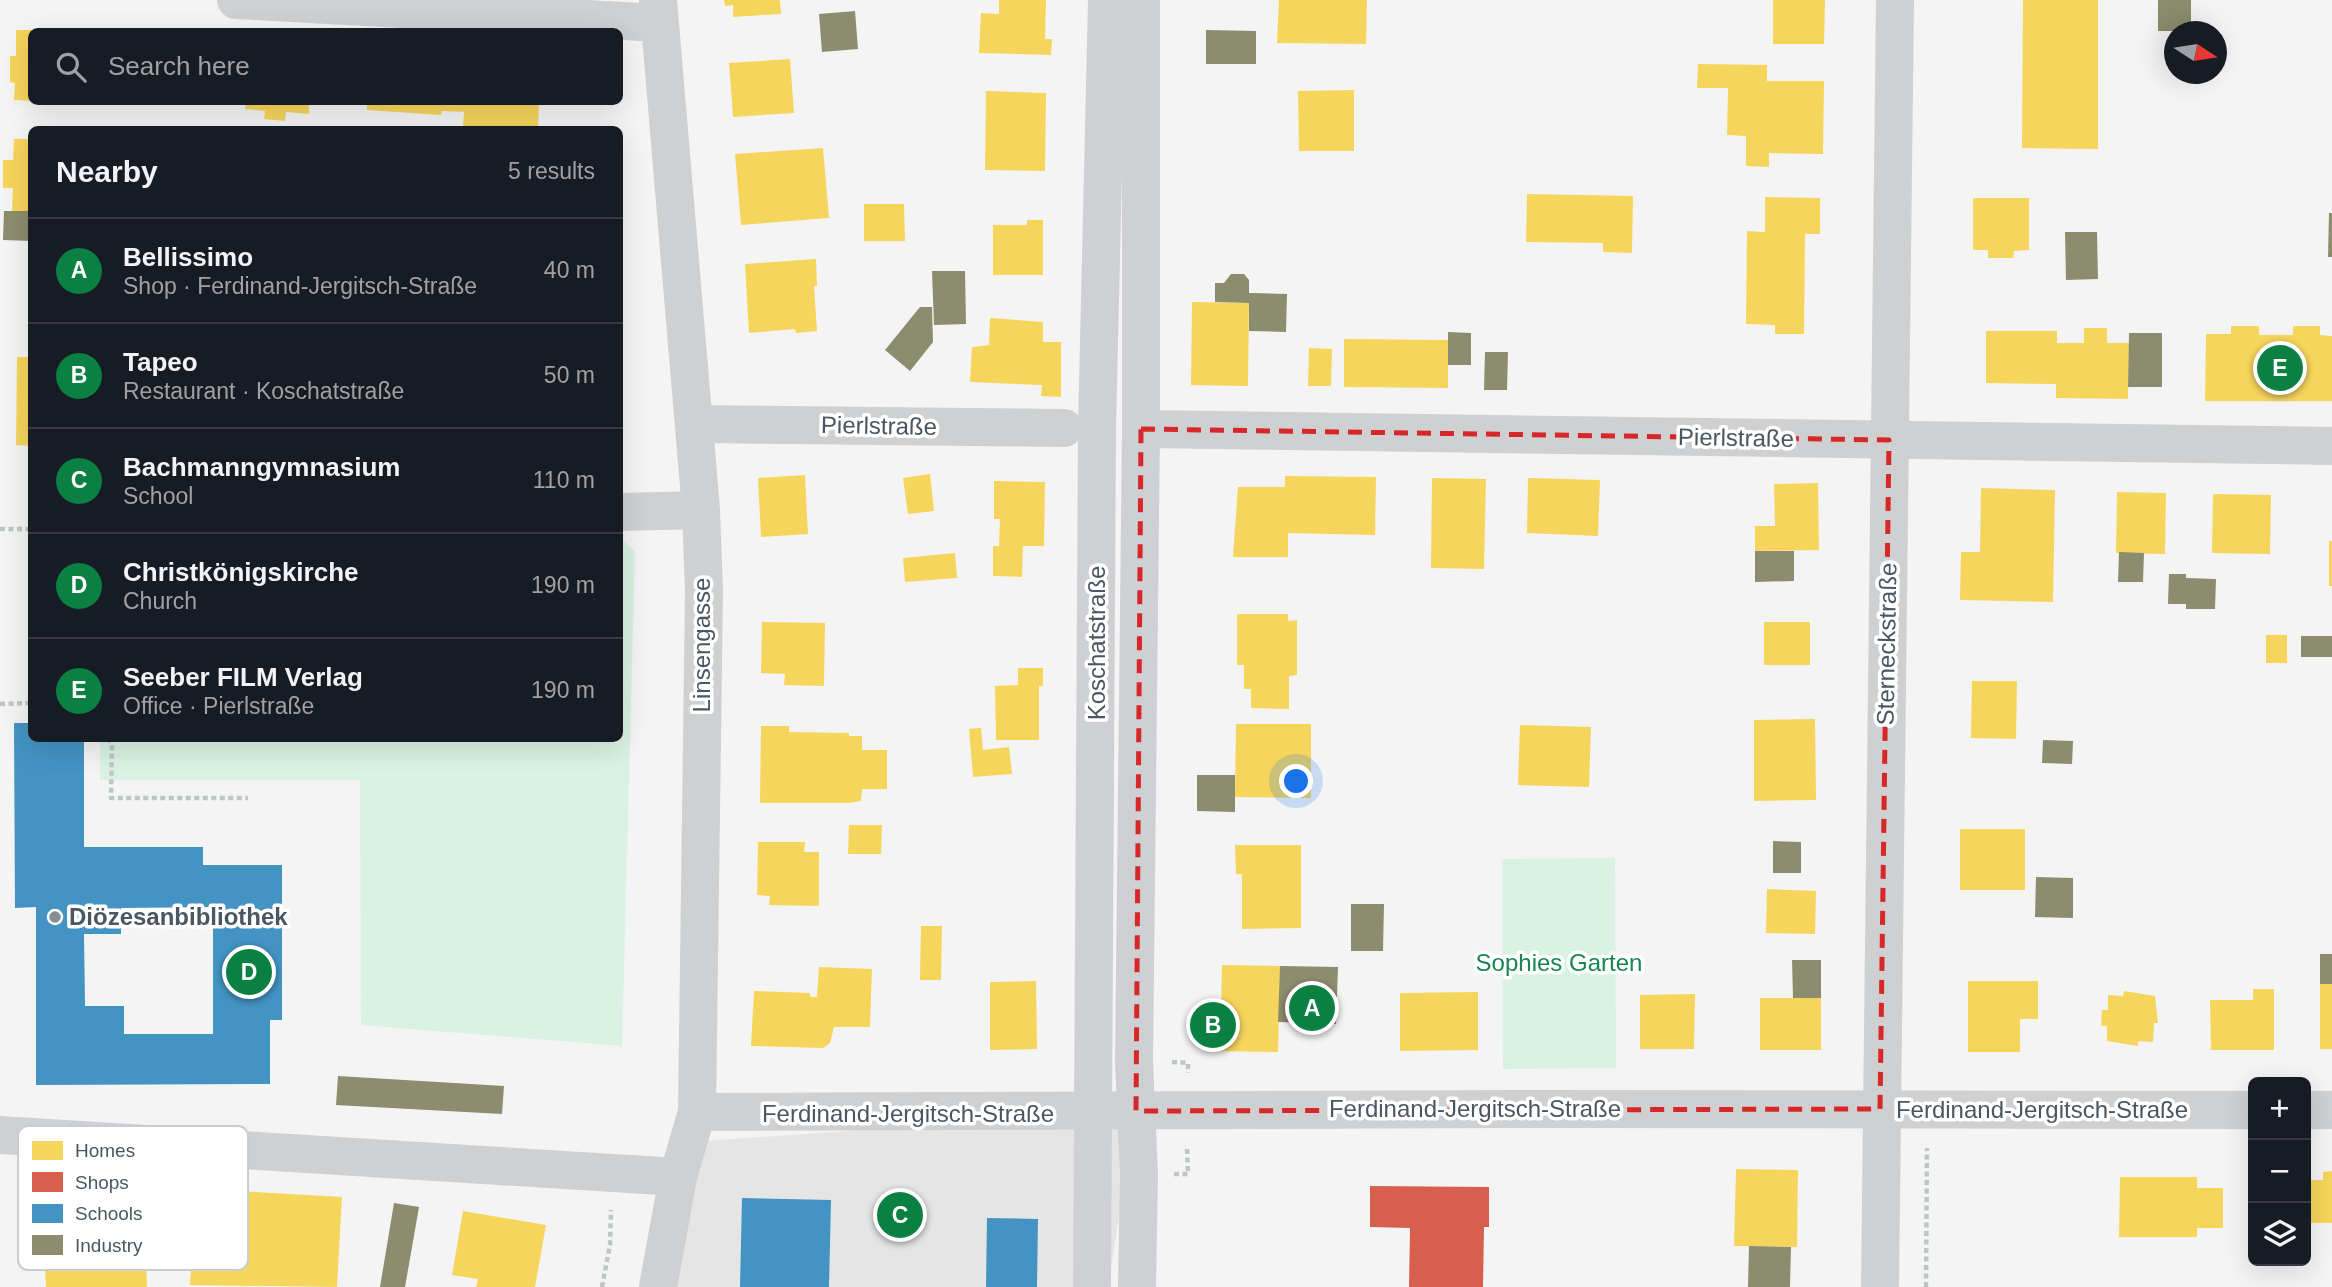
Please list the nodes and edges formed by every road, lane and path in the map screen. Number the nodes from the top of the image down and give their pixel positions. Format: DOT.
graph roads {
  1 [pos="236,0"];
  2 [pos="1107,0"];
  3 [pos="1141,0"];
  4 [pos="1895,0"];
  5 [pos="659,12"];
  6 [pos="694,424"];
  7 [pos="1064,428"];
  8 [pos="1141,429"];
  9 [pos="1889,440"];
  10 [pos="2332,446"];
  11 [pos="701,510"];
  12 [pos="623,512"];
  13 [pos="28,529"];
  14 [pos="0,530"];
  15 [pos="28,703"];
  16 [pos="0,704"];
  17 [pos="111,742"];
  18 [pos="248,798"];
  19 [pos="1166,1062"];
  20 [pos="1188,1078"];
  21 [pos="1880,1109"];
  22 [pos="1927,1110"];
  23 [pos="2248,1110"];
  24 [pos="2311,1110"];
  25 [pos="2332,1110"];
  26 [pos="1136,1111"];
  27 [pos="697,1112"];
  28 [pos="1094,1112"];
  29 [pos="0,1135"];
  30 [pos="18,1136"];
  31 [pos="1187,1142"];
  32 [pos="248,1150"];
  33 [pos="612,1173"];
  34 [pos="1163,1174"];
  35 [pos="678,1177"];
  36 [pos="603,1287"];
  37 [pos="658,1287"];
  38 [pos="1092,1287"];
  39 [pos="1137,1287"];
  40 [pos="1880,1287"];
  41 [pos="1926,1287"];
  1 -- 5 [label="street"];
  2 -- 28 [label="main road, Koschatstraße"];
  3 -- 8 [label="main road, Koschatstraße"];
  4 -- 9 [label="street, Sterneckstraße"];
  5 -- 6 [label="street, Linsengasse"];
  6 -- 7 [label="street, Pierlstraße"];
  6 -- 11 [label="street, Linsengasse"];
  8 -- 9 [label="street, Pierlstraße"];
  8 -- 26 [label="main road, Koschatstraße"];
  9 -- 10 [label="street, Pierlstraße"];
  9 -- 21 [label="street, Sterneckstraße"];
  11 -- 12 [label="street"];
  11 -- 27 [label="street, Linsengasse"];
  13 -- 14 [label="path"];
  15 -- 16 [label="path"];
  17 -- 18 [label="path"];
  19 -- 20 [label="path"];
  21 -- 22 [label="street, Ferdinand-Jergitsch-Straße"];
  21 -- 26 [label="street, Ferdinand-Jergitsch-Straße"];
  21 -- 40 [label="street, Sterneckstraße"];
  22 -- 23 [label="street, Ferdinand-Jergitsch-Straße"];
  22 -- 41 [label="path"];
  24 -- 25 [label="street"];
  26 -- 28 [label="street, Ferdinand-Jergitsch-Straße"];
  26 -- 39 [label="main road, Koschatstraße"];
  27 -- 28 [label="street, Ferdinand-Jergitsch-Straße"];
  27 -- 35 [label="street, Linsengasse"];
  28 -- 38 [label="main road, Koschatstraße"];
  29 -- 30 [label="street"];
  31 -- 34 [label="path"];
  32 -- 33 [label="street"];
  33 -- 35 [label="street"];
  33 -- 36 [label="path"];
  35 -- 37 [label="street, Linsengasse"];
}
